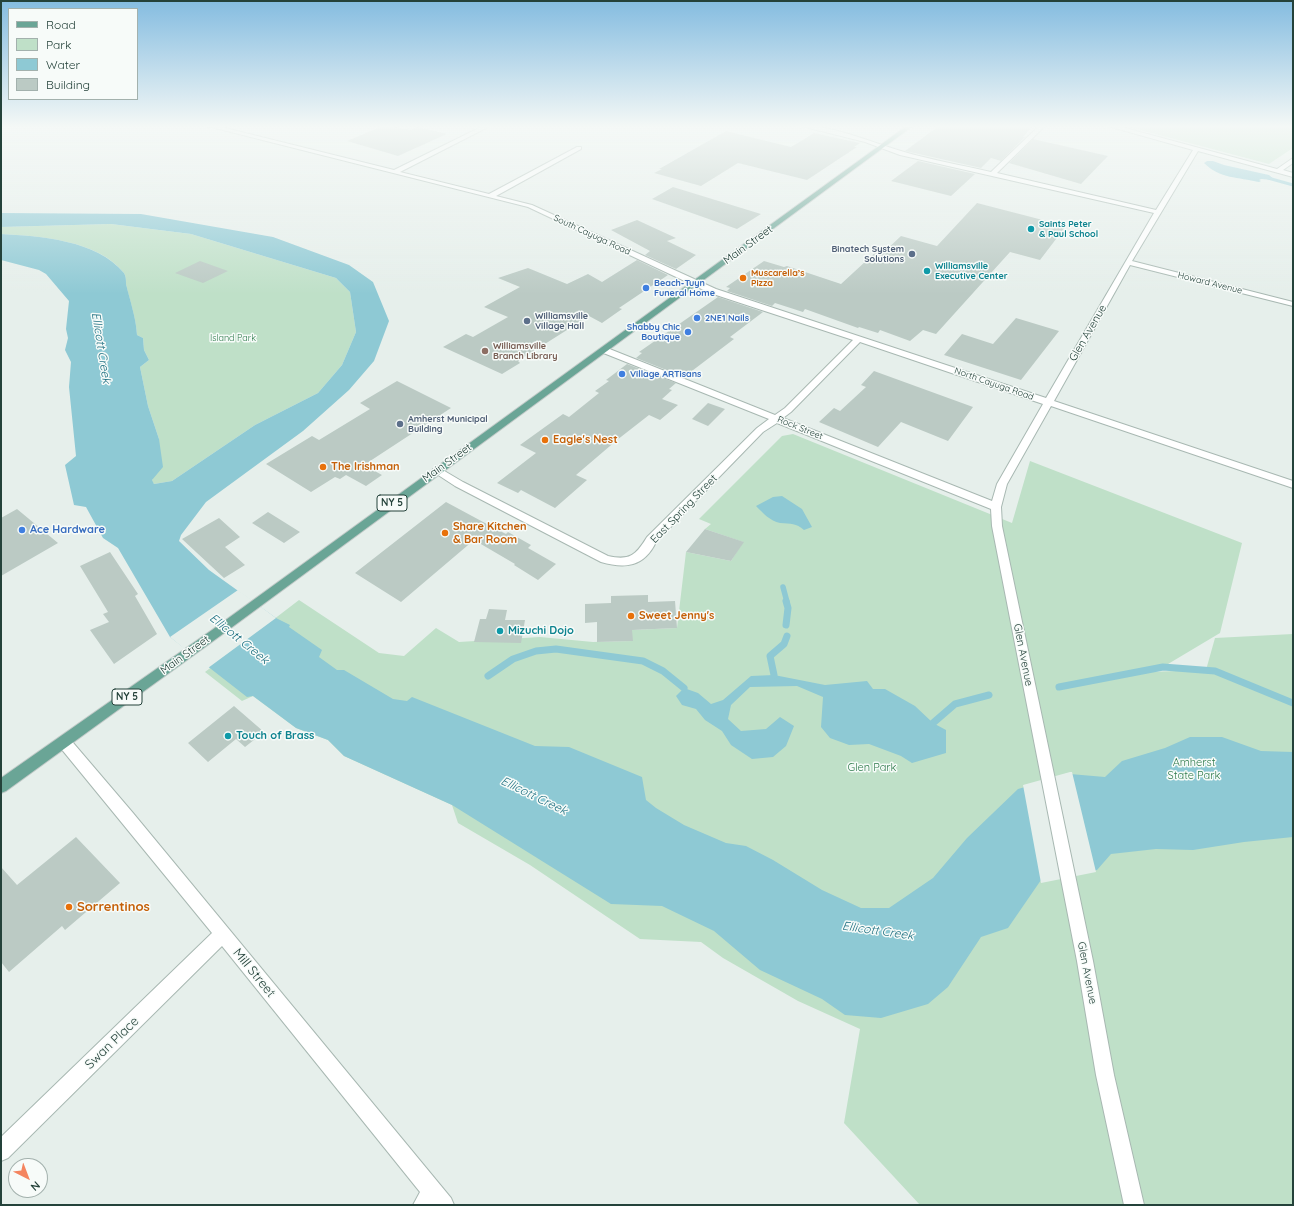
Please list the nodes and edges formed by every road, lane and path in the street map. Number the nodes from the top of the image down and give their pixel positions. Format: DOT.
graph roads {
  1 [pos="432,181"];
  2 [pos="517,181"];
  3 [pos="835,181"];
  4 [pos="1025,181"];
  5 [pos="1177,181"];
  6 [pos="490,196"];
  7 [pos="1158,212"];
  8 [pos="1128,262"];
  9 [pos="695,284"];
  10 [pos="1293,304"];
  11 [pos="859,339"];
  12 [pos="604,350"];
  13 [pos="1049,403"];
  14 [pos="776,419"];
  15 [pos="437,470"];
  16 [pos="1293,485"];
  17 [pos="996,507"];
  18 [pos="64,742"];
  19 [pos="1,786"];
  20 [pos="223,934"];
  21 [pos="1,1151"];
  22 [pos="433,1201"];
  23 [pos="1134,1205"];
  1 -- 6 [label="street, South Cayuga Road"];
  2 -- 6 [label="street"];
  3 -- 9 [label="main road, Main Street / NY 5"];
  4 -- 7 [label="street"];
  5 -- 7 [label="street, Glen Avenue"];
  6 -- 9 [label="street, South Cayuga Road"];
  7 -- 8 [label="street, Glen Avenue"];
  8 -- 10 [label="street, Howard Avenue"];
  8 -- 13 [label="street, Glen Avenue"];
  9 -- 11 [label="street, North Cayuga Road"];
  9 -- 12 [label="main road, Main Street / NY 5"];
  11 -- 13 [label="street, North Cayuga Road"];
  11 -- 14 [label="street, East Spring Street"];
  12 -- 14 [label="street, Rock Street"];
  12 -- 15 [label="main road, Main Street / NY 5"];
  13 -- 16 [label="street, North Cayuga Road"];
  13 -- 17 [label="street, Glen Avenue"];
  14 -- 15 [label="street, East Spring Street"];
  14 -- 17 [label="street, Rock Street"];
  15 -- 18 [label="main road, Main Street / NY 5"];
  17 -- 23 [label="street, Glen Avenue"];
  18 -- 19 [label="main road, Main Street / NY 5"];
  18 -- 20 [label="street, Mill Street"];
  20 -- 21 [label="street, Swan Place"];
  20 -- 22 [label="street, Mill Street"];
}
